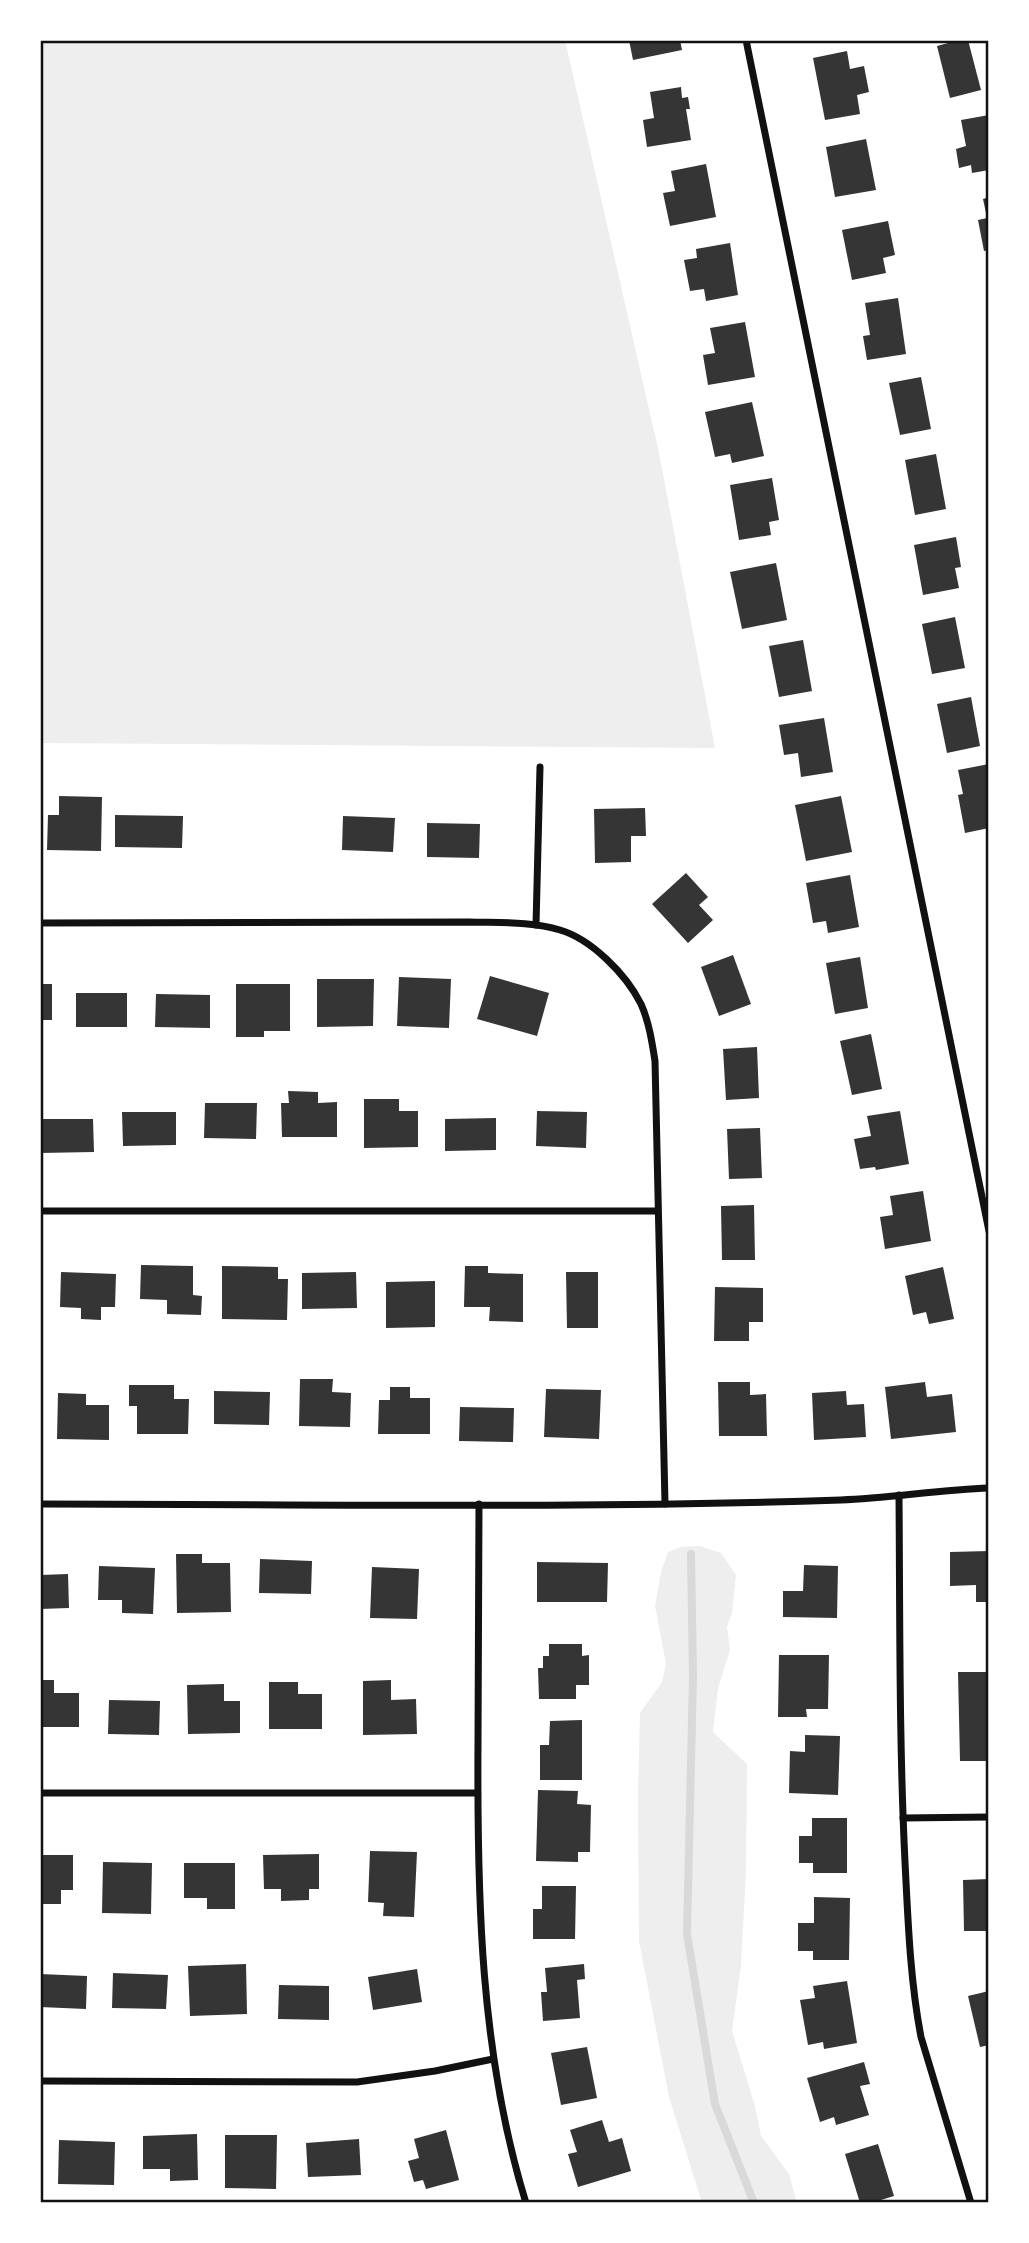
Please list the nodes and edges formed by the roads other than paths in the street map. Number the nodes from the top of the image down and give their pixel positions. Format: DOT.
graph roads {
  1 [pos="746,40"];
  2 [pos="540,767"];
  3 [pos="40,923"];
  4 [pos="536,925"];
  5 [pos="40,1211"];
  6 [pos="657,1211"];
  7 [pos="989,1231"];
  8 [pos="989,1488"];
  9 [pos="899,1495"];
  10 [pos="40,1504"];
  11 [pos="479,1504"];
  12 [pos="665,1504"];
  13 [pos="40,1793"];
  14 [pos="477,1793"];
  15 [pos="989,1817"];
  16 [pos="903,1818"];
  17 [pos="493,2059"];
  18 [pos="40,2081"];
  19 [pos="526,2203"];
  20 [pos="971,2203"];
  1 -- 7 [label="street"];
  2 -- 4 [label="street"];
  3 -- 4 [label="street"];
  4 -- 6 [label="street"];
  5 -- 6 [label="street"];
  6 -- 12 [label="street"];
  8 -- 9 [label="street"];
  9 -- 12 [label="street"];
  9 -- 16 [label="street"];
  10 -- 11 [label="street"];
  11 -- 12 [label="street"];
  11 -- 14 [label="street"];
  13 -- 14 [label="street"];
  14 -- 17 [label="street"];
  15 -- 16 [label="street"];
  16 -- 20 [label="street"];
  17 -- 18 [label="street"];
  17 -- 19 [label="street"];
}
